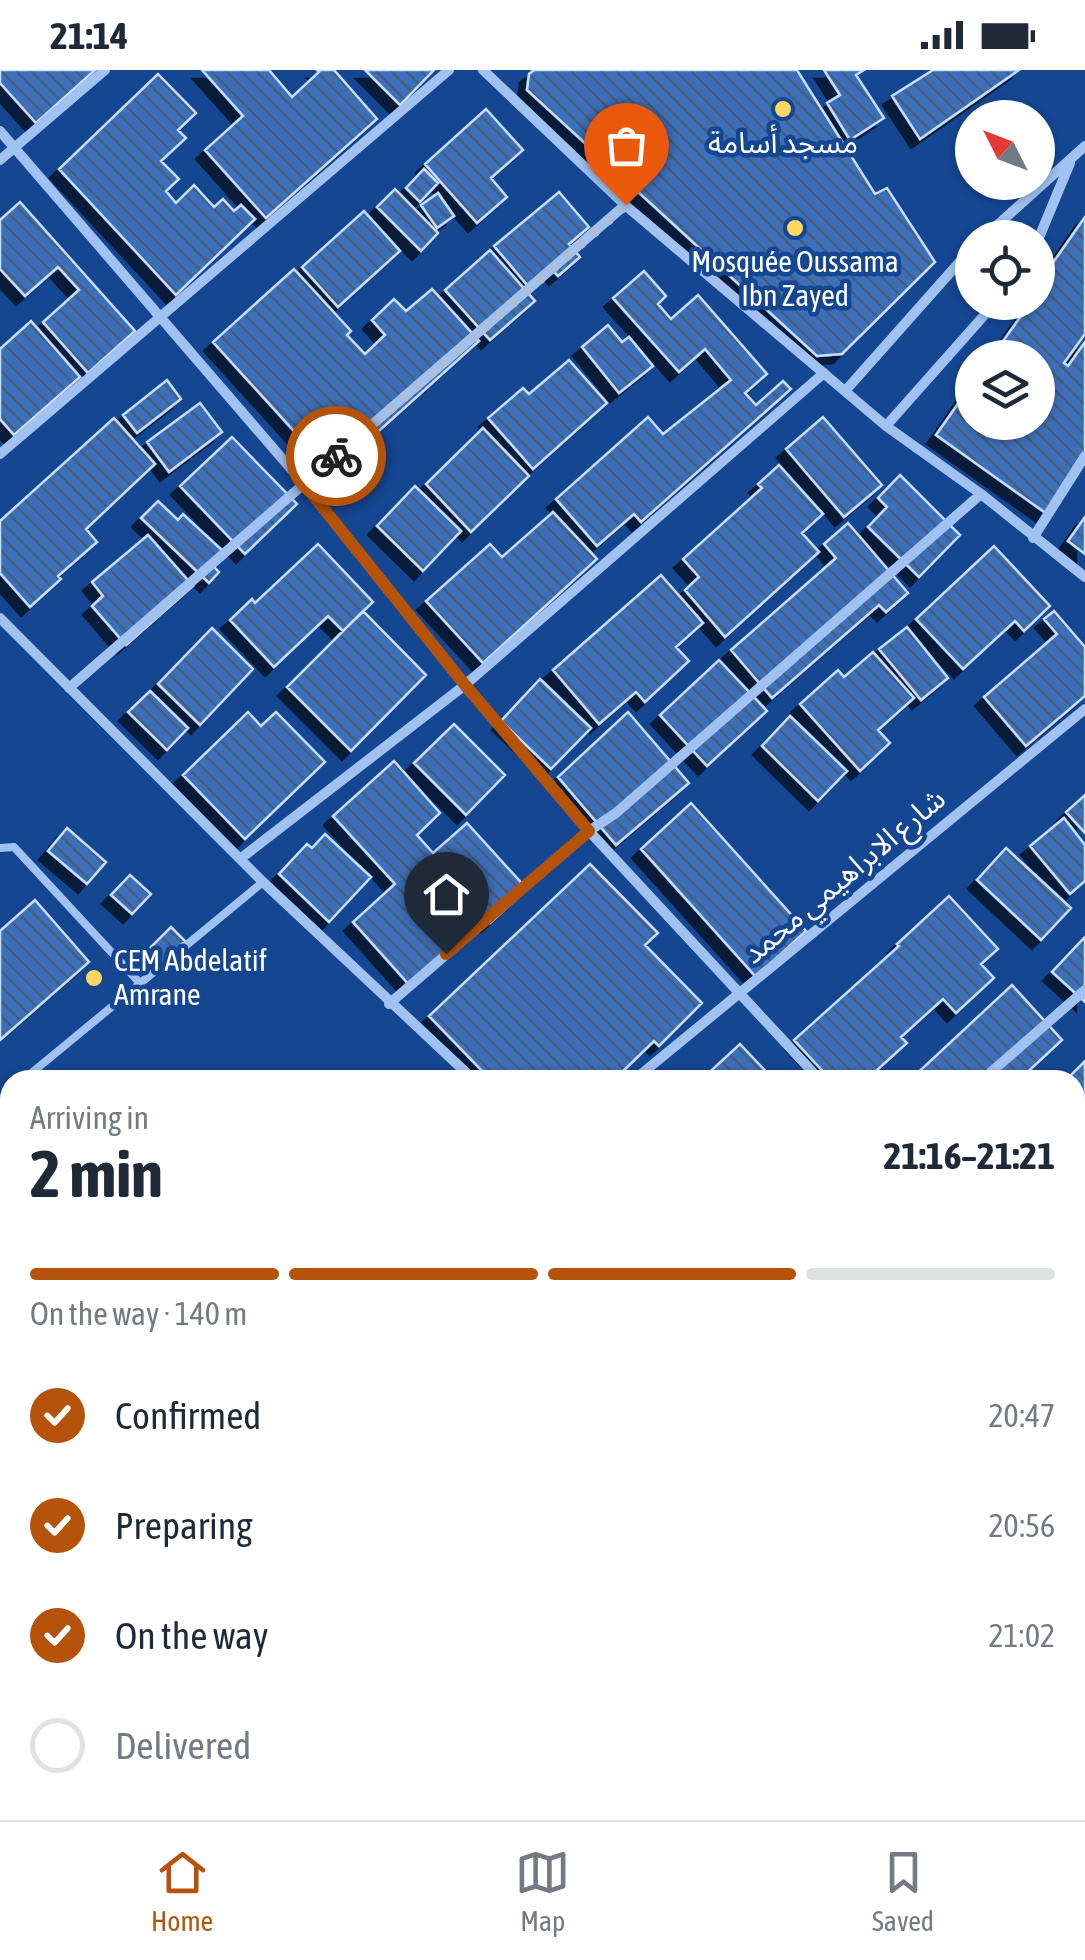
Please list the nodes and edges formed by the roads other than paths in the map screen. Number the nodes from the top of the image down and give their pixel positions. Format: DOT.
graph roads {
  1 [pos="105,70"];
  2 [pos="449,70"];
  3 [pos="483,70"];
  4 [pos="0,130"];
  5 [pos="1085,146"];
  6 [pos="14,148"];
  7 [pos="0,160"];
  8 [pos="1071,161"];
  9 [pos="626,205"];
  10 [pos="1004,220"];
  11 [pos="1046,220"];
  12 [pos="955,267"];
  13 [pos="158,319"];
  14 [pos="980,320"];
  15 [pos="824,373"];
  16 [pos="846,390"];
  17 [pos="886,426"];
  18 [pos="0,454"];
  19 [pos="1085,456"];
  20 [pos="304,484"];
  21 [pos="981,494"];
  22 [pos="1033,538"];
  23 [pos="1085,578"];
  24 [pos="0,618"];
  25 [pos="465,685"];
  26 [pos="69,688"];
  27 [pos="1085,709"];
  28 [pos="589,831"];
  29 [pos="0,848"];
  30 [pos="240,860"];
  31 [pos="262,882"];
  32 [pos="140,982"];
  33 [pos="1085,990"];
  34 [pos="742,994"];
  35 [pos="390,1004"];
  36 [pos="35,1070"];
  37 [pos="463,1070"];
  38 [pos="647,1070"];
  39 [pos="811,1070"];
  40 [pos="993,1070"];
  1 -- 6 [label="street"];
  2 -- 13 [label="street"];
  3 -- 9 [label="street"];
  4 -- 6 [label="street"];
  5 -- 8 [label="street"];
  6 -- 7 [label="street"];
  6 -- 13 [label="street"];
  8 -- 10 [label="street"];
  8 -- 11 [label="street"];
  9 -- 15 [label="street"];
  9 -- 20 [label="street"];
  12 -- 16 [label="street"];
  13 -- 18 [label="street"];
  13 -- 20 [label="street"];
  14 -- 17 [label="street"];
  15 -- 16 [label="street"];
  15 -- 25 [label="street"];
  16 -- 17 [label="street"];
  17 -- 21 [label="street"];
  19 -- 22 [label="street"];
  20 -- 25 [label="street"];
  20 -- 26 [label="street"];
  21 -- 22 [label="street"];
  21 -- 28 [label="street"];
  22 -- 23 [label="street"];
  24 -- 26 [label="street"];
  25 -- 28 [label="street"];
  25 -- 30 [label="street"];
  26 -- 30 [label="street"];
  27 -- 34 [label="street, شارع الابراهيمي محمد"];
  28 -- 34 [label="street"];
  28 -- 35 [label="street"];
  29 -- 32 [label="lane"];
  30 -- 31 [label="street"];
  31 -- 32 [label="lane"];
  31 -- 35 [label="street"];
  32 -- 36 [label="lane"];
  33 -- 40 [label="street"];
  34 -- 38 [label="street, شارع الابراهيمي محمد"];
  34 -- 39 [label="street"];
  35 -- 37 [label="street"];
}
